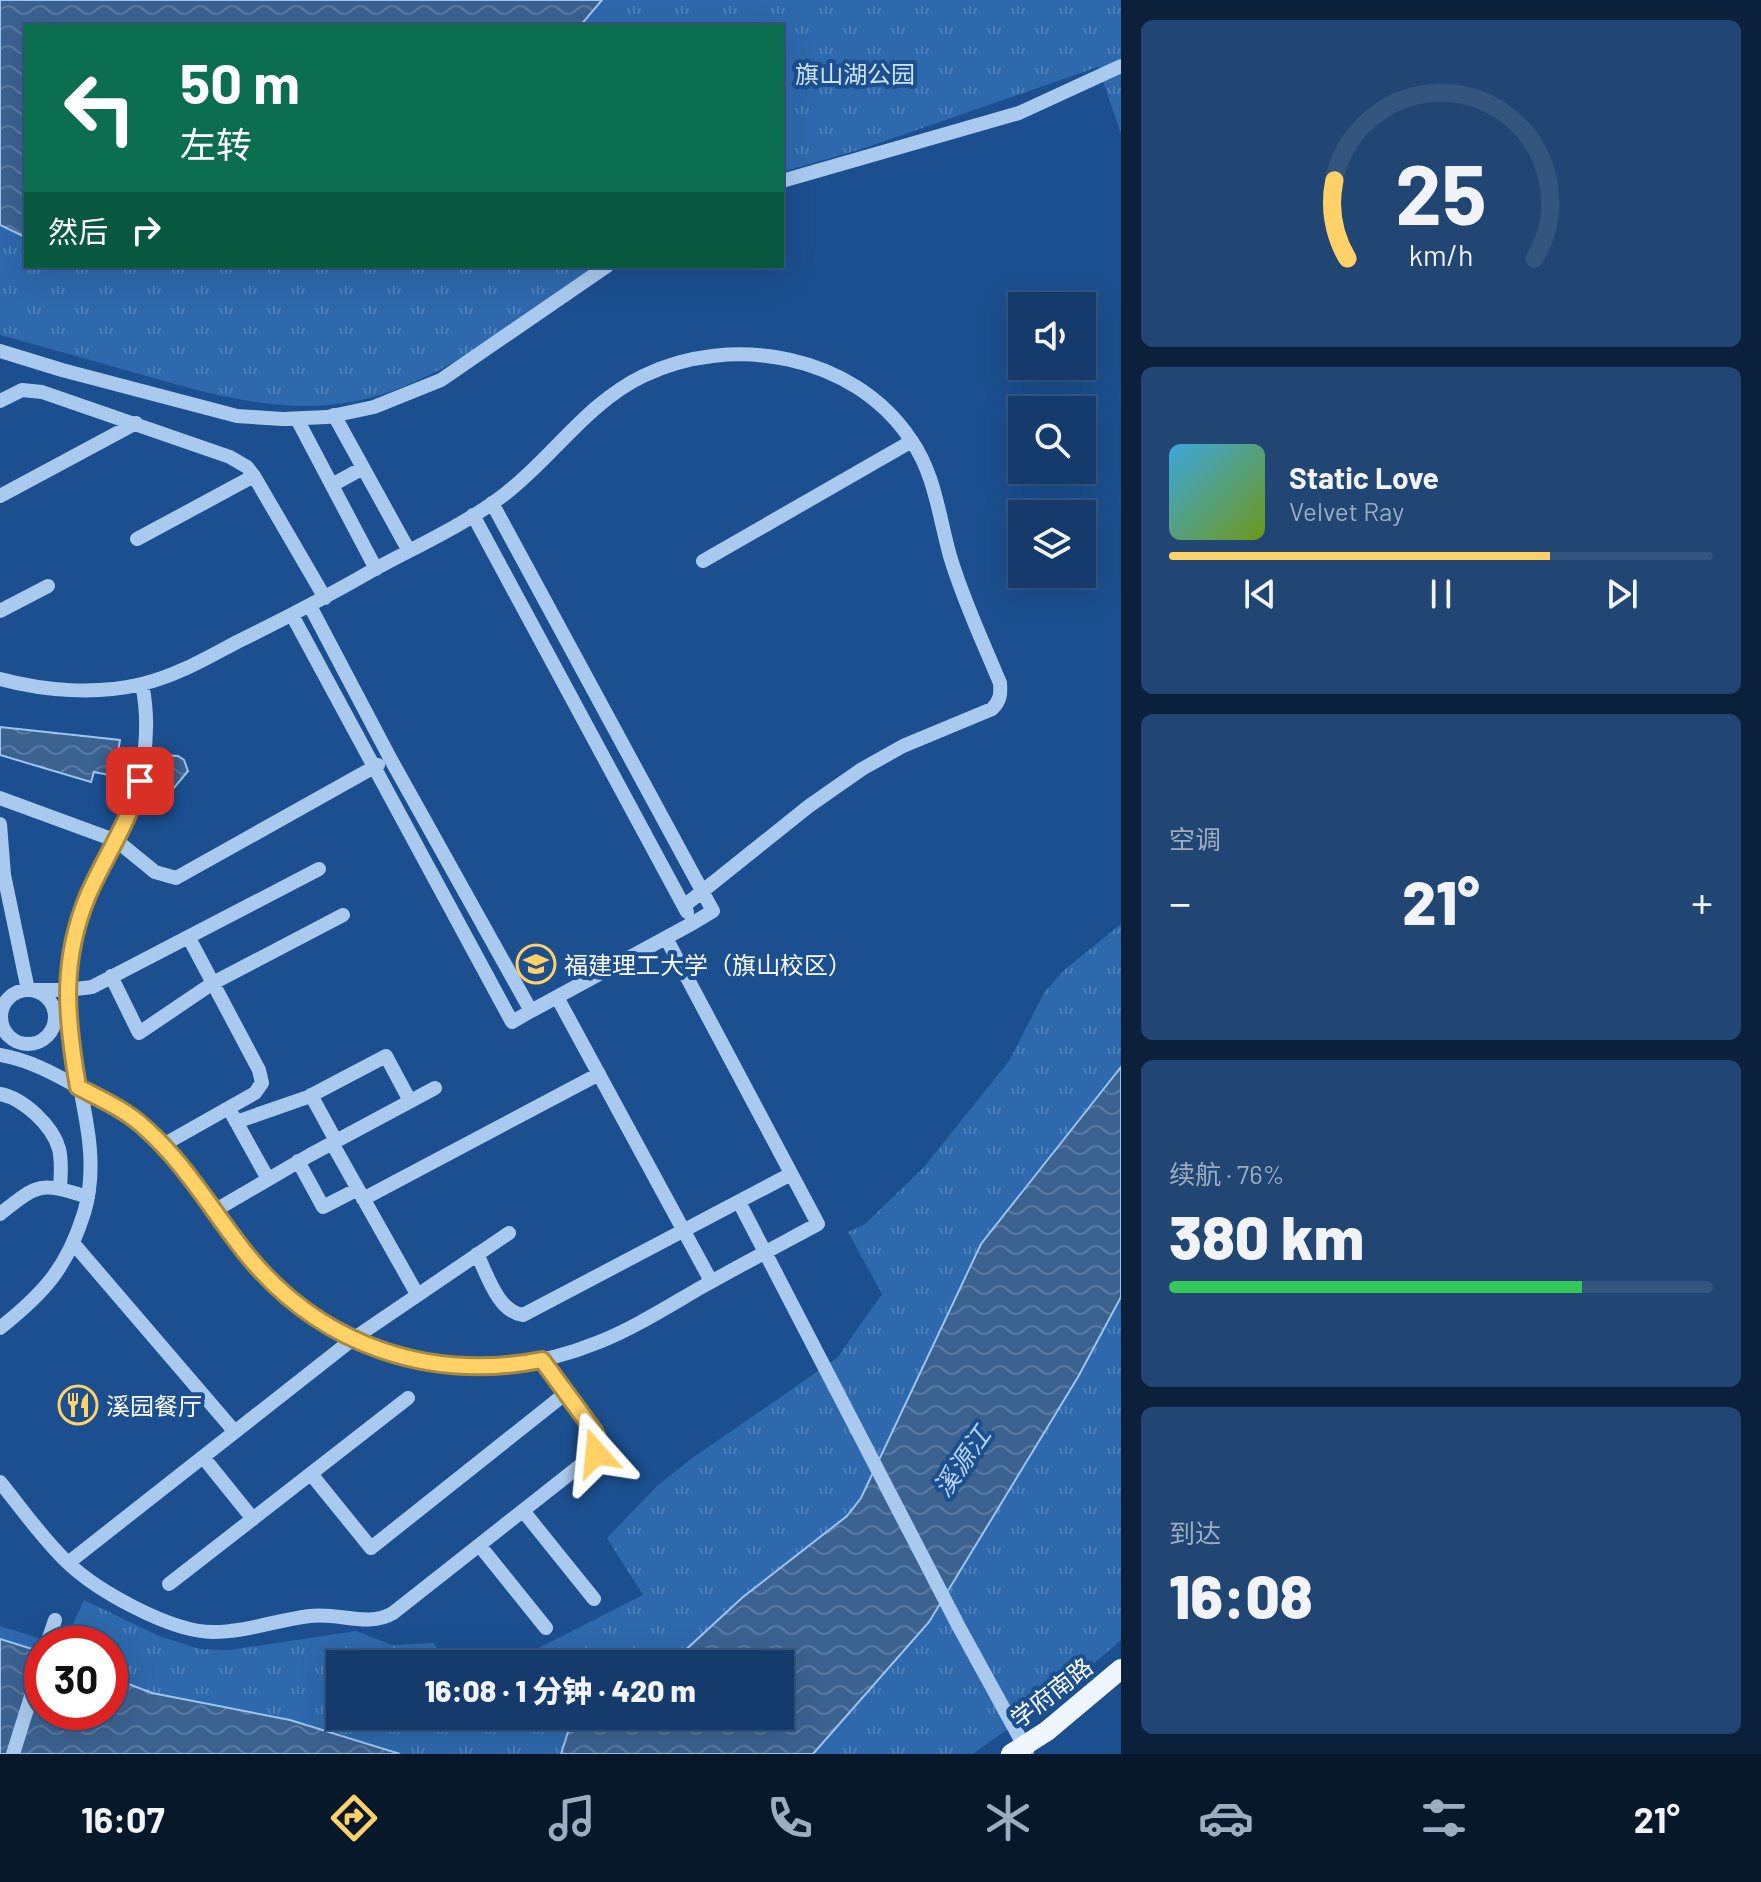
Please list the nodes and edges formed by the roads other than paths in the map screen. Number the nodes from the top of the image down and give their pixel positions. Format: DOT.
graph roads {
  1 [pos="1121,66"];
  2 [pos="784,180"];
  3 [pos="604,268"];
  4 [pos="0,351"];
  5 [pos="0,401"];
  6 [pos="334,415"];
  7 [pos="297,419"];
  8 [pos="136,423"];
  9 [pos="912,441"];
  10 [pos="363,468"];
  11 [pos="254,476"];
  12 [pos="332,485"];
  13 [pos="0,496"];
  14 [pos="492,503"];
  15 [pos="473,515"];
  16 [pos="137,539"];
  17 [pos="409,551"];
  18 [pos="703,561"];
  19 [pos="376,569"];
  20 [pos="48,586"];
  21 [pos="325,598"];
  22 [pos="310,606"];
  23 [pos="0,611"];
  24 [pos="292,615"];
  25 [pos="0,679"];
  26 [pos="142,684"];
  27 [pos="390,758"];
  28 [pos="373,769"];
  29 [pos="0,798"];
  30 [pos="0,824"];
  31 [pos="117,841"];
  32 [pos="319,869"];
  33 [pos="702,891"];
  34 [pos="684,906"];
  35 [pos="343,915"];
  36 [pos="693,923"];
  37 [pos="189,938"];
  38 [pos="666,938"];
  39 [pos="111,976"];
  40 [pos="213,983"];
  41 [pos="28,990"];
  42 [pos="67,990"];
  43 [pos="557,997"];
  44 [pos="531,1011"];
  45 [pos="1,1013"];
  46 [pos="0,1055"];
  47 [pos="599,1074"];
  48 [pos="78,1087"];
  49 [pos="435,1088"];
  50 [pos="0,1094"];
  51 [pos="311,1095"];
  52 [pos="410,1101"];
  53 [pos="232,1115"];
  54 [pos="334,1142"];
  55 [pos="163,1145"];
  56 [pos="298,1161"];
  57 [pos="791,1174"];
  58 [pos="268,1179"];
  59 [pos="60,1188"];
  60 [pos="360,1194"];
  61 [pos="88,1197"];
  62 [pos="739,1202"];
  63 [pos="214,1211"];
  64 [pos="0,1214"];
  65 [pos="684,1232"];
  66 [pos="509,1233"];
  67 [pos="73,1243"];
  68 [pos="765,1252"];
  69 [pos="477,1254"];
  70 [pos="711,1281"];
  71 [pos="417,1294"];
  72 [pos="0,1328"];
  73 [pos="353,1339"];
  74 [pos="542,1360"];
  75 [pos="566,1393"];
  76 [pos="408,1398"];
  77 [pos="235,1432"];
  78 [pos="203,1457"];
  79 [pos="311,1474"];
  80 [pos="0,1482"];
  81 [pos="524,1512"];
  82 [pos="253,1519"];
  83 [pos="480,1546"];
  84 [pos="68,1563"];
  85 [pos="169,1584"];
  86 [pos="594,1599"];
  87 [pos="55,1620"];
  88 [pos="53,1626"];
  89 [pos="546,1628"];
  90 [pos="1121,1669"];
  91 [pos="24,1719"];
  92 [pos="1022,1751"];
  93 [pos="13,1754"];
  1 -- 2 [label="street"];
  3 -- 6 [label="street"];
  4 -- 7 [label="street"];
  5 -- 8 [label="street"];
  6 -- 7 [label="street"];
  6 -- 10 [label="street"];
  7 -- 12 [label="street"];
  8 -- 11 [label="street"];
  8 -- 13 [label="street"];
  9 -- 14 [label="street"];
  9 -- 18 [label="street"];
  9 -- 33 [label="street"];
  10 -- 12 [label="street"];
  10 -- 17 [label="street"];
  11 -- 16 [label="street"];
  11 -- 21 [label="street"];
  12 -- 19 [label="street"];
  14 -- 15 [label="street"];
  14 -- 33 [label="street"];
  15 -- 17 [label="street"];
  15 -- 34 [label="street"];
  17 -- 19 [label="street"];
  19 -- 21 [label="street"];
  20 -- 23 [label="street"];
  21 -- 22 [label="street"];
  22 -- 24 [label="street"];
  22 -- 27 [label="street"];
  24 -- 26 [label="street"];
  24 -- 28 [label="street"];
  25 -- 26 [label="street"];
  26 -- 31 [label="street"];
  27 -- 28 [label="street"];
  27 -- 44 [label="street"];
  28 -- 31 [label="street"];
  28 -- 44 [label="street"];
  29 -- 31 [label="street"];
  30 -- 41 [label="street"];
  31 -- 42 [label="street"];
  32 -- 37 [label="street"];
  33 -- 34 [label="street"];
  33 -- 36 [label="street"];
  34 -- 36 [label="street"];
  35 -- 40 [label="street"];
  36 -- 38 [label="street"];
  37 -- 39 [label="street"];
  37 -- 40 [label="street"];
  38 -- 43 [label="street"];
  38 -- 57 [label="street"];
  39 -- 40 [label="street"];
  39 -- 42 [label="street"];
  40 -- 53 [label="street"];
  41 -- 42 [label="street"];
  41 -- 45 [label="street"];
  41 -- 45 [label="street"];
  42 -- 48 [label="street"];
  43 -- 44 [label="street"];
  43 -- 47 [label="street"];
  46 -- 48 [label="street"];
  47 -- 60 [label="street"];
  47 -- 65 [label="street"];
  48 -- 55 [label="street"];
  48 -- 61 [label="street"];
  49 -- 52 [label="street"];
  50 -- 59 [label="street"];
  51 -- 52 [label="street"];
  51 -- 53 [label="street"];
  51 -- 54 [label="street"];
  52 -- 54 [label="street"];
  53 -- 55 [label="street"];
  53 -- 58 [label="street"];
  54 -- 56 [label="street"];
  54 -- 60 [label="street"];
  55 -- 63 [label="street"];
  56 -- 58 [label="street"];
  56 -- 60 [label="street"];
  57 -- 62 [label="street"];
  57 -- 68 [label="street"];
  58 -- 63 [label="street"];
  59 -- 61 [label="street"];
  59 -- 64 [label="street"];
  60 -- 71 [label="street"];
  61 -- 67 [label="street"];
  62 -- 65 [label="street"];
  62 -- 68 [label="street"];
  63 -- 73 [label="street"];
  65 -- 69 [label="street"];
  65 -- 70 [label="street"];
  66 -- 69 [label="street"];
  67 -- 72 [label="street"];
  67 -- 77 [label="street"];
  68 -- 70 [label="street"];
  68 -- 92 [label="street"];
  69 -- 71 [label="street"];
  70 -- 74 [label="street"];
  71 -- 73 [label="street"];
  73 -- 74 [label="street"];
  73 -- 77 [label="street"];
  74 -- 75 [label="street"];
  75 -- 79 [label="street"];
  75 -- 81 [label="street"];
  76 -- 79 [label="street"];
  77 -- 78 [label="street"];
  78 -- 82 [label="street"];
  78 -- 84 [label="street"];
  79 -- 82 [label="street"];
  80 -- 84 [label="street"];
  81 -- 83 [label="street"];
  81 -- 86 [label="street"];
  82 -- 85 [label="street"];
  83 -- 84 [label="street"];
  83 -- 89 [label="street"];
  87 -- 88 [label="street"];
  90 -- 92 [label="main road, 学府南路"];
  91 -- 93 [label="street"];
}
